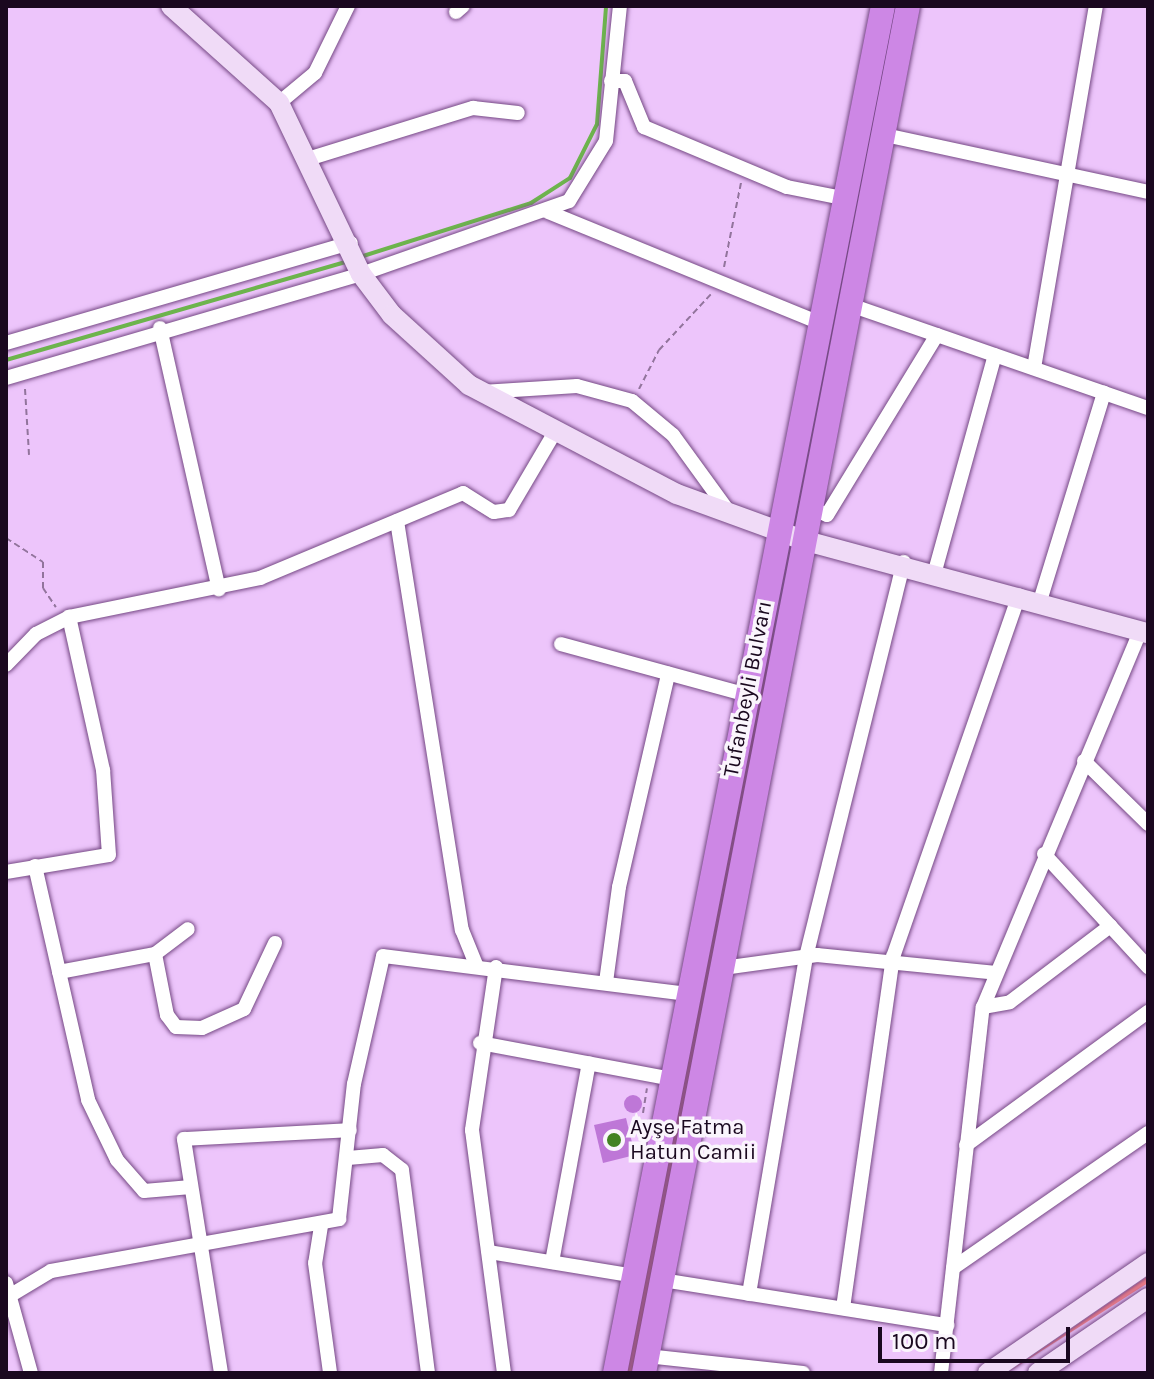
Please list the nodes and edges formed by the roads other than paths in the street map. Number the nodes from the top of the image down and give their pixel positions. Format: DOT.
graph roads {
  1 [pos="171,6"];
  2 [pos="348,6"];
  3 [pos="620,6"];
  4 [pos="883,6"];
  5 [pos="908,6"];
  6 [pos="1096,6"];
  7 [pos="611,81"];
  8 [pos="279,103"];
  9 [pos="518,113"];
  10 [pos="885,135"];
  11 [pos="311,158"];
  12 [pos="1066,174"];
  13 [pos="1148,192"];
  14 [pos="847,199"];
  15 [pos="548,212"];
  16 [pos="351,243"];
  17 [pos="360,272"];
  18 [pos="853,306"];
  19 [pos="823,324"];
  20 [pos="160,328"];
  21 [pos="937,335"];
  22 [pos="6,343"];
  23 [pos="995,355"];
  24 [pos="1034,368"];
  25 [pos="6,378"];
  26 [pos="482,392"];
  27 [pos="1104,393"];
  28 [pos="1148,408"];
  29 [pos="555,432"];
  30 [pos="726,508"];
  31 [pos="813,509"];
  32 [pos="397,521"];
  33 [pos="780,530"];
  34 [pos="806,541"];
  35 [pos="904,562"];
  36 [pos="935,571"];
  37 [pos="219,589"];
  38 [pos="1019,595"];
  39 [pos="1040,601"];
  40 [pos="69,617"];
  41 [pos="1144,631"];
  42 [pos="561,644"];
  43 [pos="6,665"];
  44 [pos="668,674"];
  45 [pos="747,695"];
  46 [pos="1084,761"];
  47 [pos="1145,815"];
  48 [pos="1044,854"];
  49 [pos="35,866"];
  50 [pos="6,872"];
  51 [pos="1110,926"];
  52 [pos="188,929"];
  53 [pos="275,943"];
  54 [pos="155,954"];
  55 [pos="806,957"];
  56 [pos="893,957"];
  57 [pos="476,965"];
  58 [pos="496,967"];
  59 [pos="1148,967"];
  60 [pos="723,968"];
  61 [pos="59,972"];
  62 [pos="996,973"];
  63 [pos="606,982"];
  64 [pos="689,994"];
  65 [pos="983,1007"];
  66 [pos="1148,1012"];
  67 [pos="480,1043"];
  68 [pos="589,1063"];
  69 [pos="661,1077"];
  70 [pos="350,1130"];
  71 [pos="1148,1133"];
  72 [pos="966,1145"];
  73 [pos="348,1158"];
  74 [pos="191,1187"];
  75 [pos="321,1226"];
  76 [pos="200,1243"];
  77 [pos="489,1252"];
  78 [pos="552,1262"];
  79 [pos="1148,1263"];
  80 [pos="953,1268"];
  81 [pos="635,1276"];
  82 [pos="662,1280"];
  83 [pos="7,1292"];
  84 [pos="749,1294"];
  85 [pos="1148,1298"];
  86 [pos="843,1308"];
  87 [pos="947,1325"];
  88 [pos="645,1364"];
  89 [pos="217,1372"];
  90 [pos="31,1373"];
  91 [pos="330,1373"];
  92 [pos="428,1373"];
  93 [pos="504,1373"];
  94 [pos="615,1373"];
  95 [pos="803,1373"];
  96 [pos="941,1373"];
  97 [pos="988,1373"];
  98 [pos="1038,1373"];
  1 -- 8 [label="street"];
  2 -- 8 [label="street"];
  3 -- 7 [label="street"];
  4 -- 14 [label="highway, Tufanbeyli Bulvarı"];
  5 -- 10 [label="highway, Tufanbeyli Bulvarı"];
  6 -- 12 [label="street"];
  7 -- 14 [label="street"];
  7 -- 15 [label="street"];
  8 -- 11 [label="street"];
  9 -- 11 [label="street"];
  10 -- 12 [label="street"];
  10 -- 18 [label="highway, Tufanbeyli Bulvarı"];
  11 -- 16 [label="street"];
  12 -- 13 [label="street"];
  12 -- 24 [label="street"];
  14 -- 19 [label="highway, Tufanbeyli Bulvarı"];
  15 -- 17 [label="street"];
  15 -- 19 [label="street"];
  16 -- 17 [label="street"];
  16 -- 22 [label="street"];
  17 -- 20 [label="street"];
  17 -- 26 [label="street"];
  18 -- 21 [label="street"];
  18 -- 31 [label="highway, Tufanbeyli Bulvarı"];
  19 -- 33 [label="highway, Tufanbeyli Bulvarı"];
  20 -- 25 [label="street"];
  20 -- 37 [label="street"];
  21 -- 23 [label="street"];
  21 -- 31 [label="street"];
  23 -- 24 [label="street"];
  23 -- 36 [label="street"];
  24 -- 27 [label="street"];
  26 -- 29 [label="street"];
  26 -- 30 [label="street"];
  27 -- 28 [label="street"];
  27 -- 39 [label="street"];
  29 -- 30 [label="street"];
  29 -- 32 [label="street"];
  30 -- 33 [label="street"];
  31 -- 34 [label="highway, Tufanbeyli Bulvarı"];
  32 -- 37 [label="street"];
  32 -- 57 [label="street"];
  33 -- 34 [label="street"];
  33 -- 45 [label="highway, Tufanbeyli Bulvarı"];
  34 -- 35 [label="street"];
  34 -- 60 [label="highway, Tufanbeyli Bulvarı"];
  35 -- 36 [label="street"];
  35 -- 55 [label="street"];
  36 -- 38 [label="street"];
  37 -- 40 [label="street"];
  38 -- 39 [label="street"];
  38 -- 56 [label="street"];
  39 -- 41 [label="street"];
  40 -- 43 [label="street"];
  40 -- 49 [label="street"];
  41 -- 46 [label="street"];
  42 -- 44 [label="street"];
  44 -- 45 [label="street"];
  44 -- 63 [label="street"];
  45 -- 64 [label="highway, Tufanbeyli Bulvarı"];
  46 -- 47 [label="street"];
  46 -- 48 [label="street"];
  48 -- 51 [label="street"];
  48 -- 62 [label="street"];
  49 -- 50 [label="street"];
  49 -- 61 [label="street"];
  51 -- 59 [label="street"];
  51 -- 65 [label="street"];
  52 -- 54 [label="street"];
  53 -- 54 [label="street"];
  54 -- 61 [label="street"];
  55 -- 56 [label="street"];
  55 -- 60 [label="street"];
  55 -- 84 [label="street"];
  56 -- 62 [label="street"];
  56 -- 86 [label="street"];
  57 -- 58 [label="street"];
  57 -- 70 [label="street"];
  58 -- 63 [label="street"];
  58 -- 67 [label="street"];
  60 -- 82 [label="highway, Tufanbeyli Bulvarı"];
  61 -- 74 [label="street"];
  62 -- 65 [label="street"];
  63 -- 64 [label="street"];
  64 -- 69 [label="highway, Tufanbeyli Bulvarı"];
  65 -- 72 [label="street"];
  66 -- 72 [label="street"];
  67 -- 68 [label="street"];
  67 -- 77 [label="street"];
  68 -- 69 [label="street"];
  68 -- 78 [label="street"];
  69 -- 81 [label="highway, Tufanbeyli Bulvarı"];
  70 -- 73 [label="street"];
  70 -- 74 [label="street"];
  71 -- 80 [label="street"];
  72 -- 80 [label="street"];
  73 -- 75 [label="street"];
  73 -- 92 [label="street"];
  74 -- 76 [label="street"];
  75 -- 76 [label="street"];
  75 -- 91 [label="street"];
  76 -- 83 [label="street"];
  76 -- 89 [label="street"];
  77 -- 78 [label="street"];
  77 -- 93 [label="street"];
  78 -- 81 [label="street"];
  79 -- 97 [label="street"];
  80 -- 87 [label="street"];
  81 -- 94 [label="highway, Tufanbeyli Bulvarı"];
  82 -- 84 [label="street"];
  82 -- 88 [label="highway, Tufanbeyli Bulvarı"];
  83 -- 90 [label="street"];
  84 -- 86 [label="street"];
  85 -- 98 [label="street"];
  86 -- 87 [label="street"];
  87 -- 96 [label="street"];
  88 -- 95 [label="street"];
}
